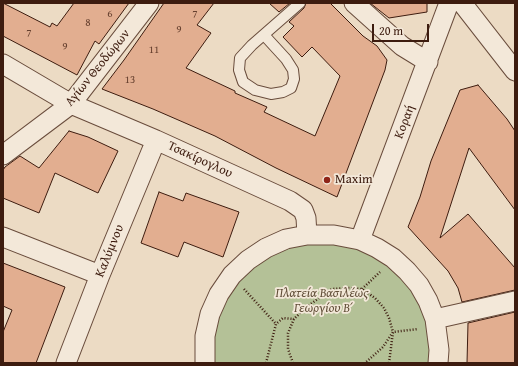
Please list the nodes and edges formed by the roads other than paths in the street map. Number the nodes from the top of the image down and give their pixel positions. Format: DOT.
graph roads {
  1 [pos="149,3"];
  2 [pos="300,3"];
  3 [pos="354,3"];
  4 [pos="449,3"];
  5 [pos="462,3"];
  6 [pos="264,35"];
  7 [pos="428,62"];
  8 [pos="3,64"];
  9 [pos="515,71"];
  10 [pos="71,104"];
  11 [pos="156,140"];
  12 [pos="3,155"];
  13 [pos="307,235"];
  14 [pos="3,236"];
  15 [pos="360,240"];
  16 [pos="100,275"];
  17 [pos="515,301"];
  18 [pos="436,323"];
  19 [pos="66,363"];
  20 [pos="205,363"];
  21 [pos="438,363"];
  1 -- 10 [label="street, Αγίων Θεοδώρων"];
  2 -- 6 [label="lane"];
  3 -- 7 [label="street"];
  4 -- 7 [label="street, Κοραή"];
  5 -- 9 [label="street"];
  6 -- 6 [label="lane"];
  7 -- 15 [label="street, Κοραή"];
  8 -- 10 [label="street, Τσακίρογλου"];
  10 -- 11 [label="street, Τσακίρογλου"];
  10 -- 12 [label="street, Αγίων Θεοδώρων"];
  11 -- 13 [label="street, Τσακίρογλου"];
  11 -- 16 [label="street, Καλύμνου"];
  13 -- 15 [label="street"];
  13 -- 20 [label="street"];
  14 -- 16 [label="street"];
  15 -- 18 [label="street"];
  16 -- 19 [label="street, Καλύμνου"];
  17 -- 18 [label="street"];
  18 -- 21 [label="street"];
}
